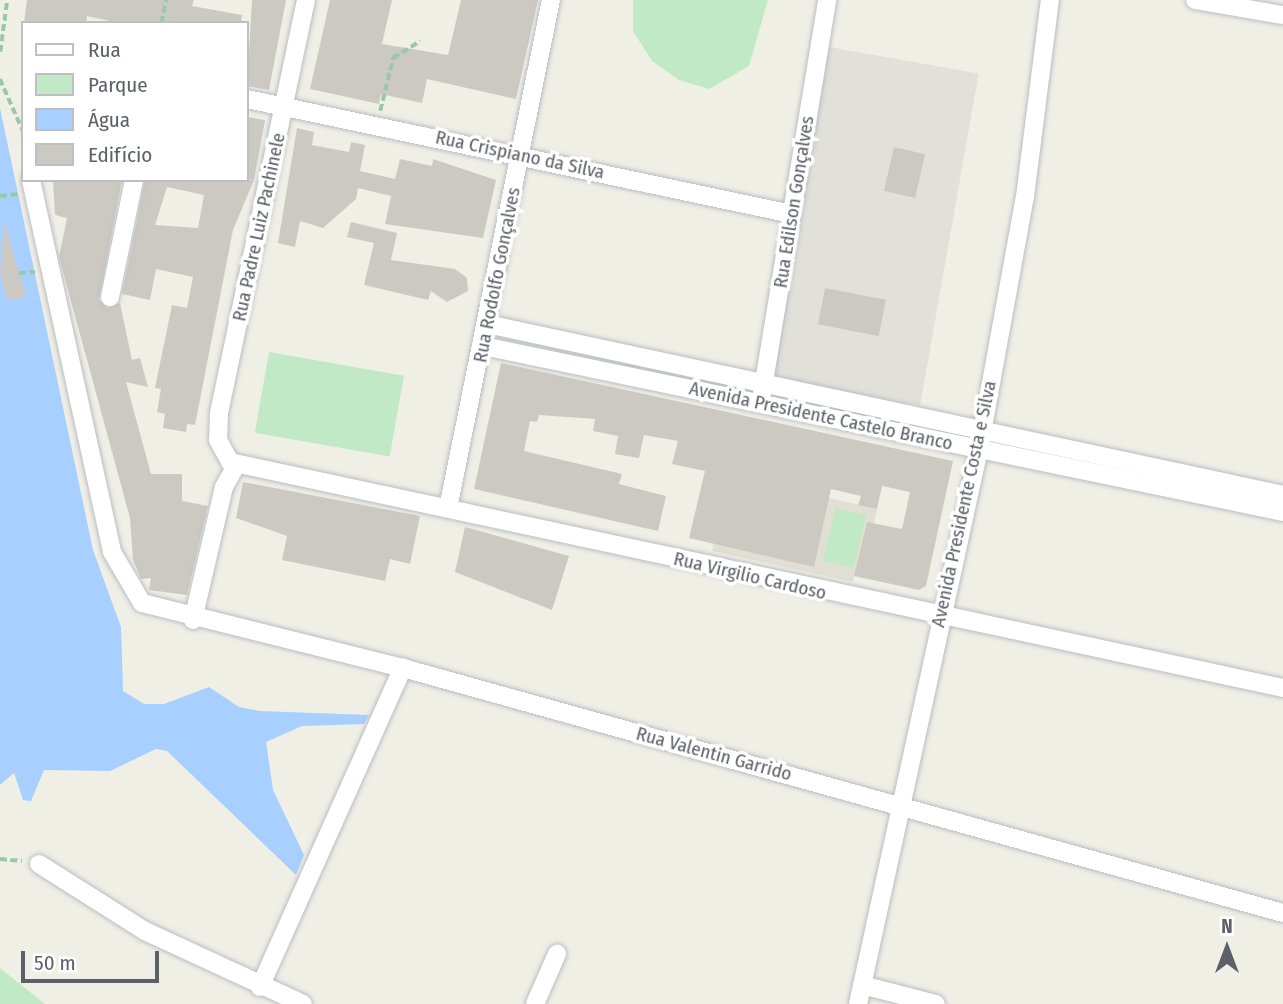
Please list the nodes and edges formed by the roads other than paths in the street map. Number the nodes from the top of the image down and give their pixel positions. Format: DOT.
graph roads {
  1 [pos="306,0"];
  2 [pos="551,0"];
  3 [pos="827,0"];
  4 [pos="1050,0"];
  5 [pos="1195,0"];
  6 [pos="1283,15"];
  7 [pos="248,99"];
  8 [pos="285,106"];
  9 [pos="520,155"];
  10 [pos="134,182"];
  11 [pos="27,187"];
  12 [pos="792,214"];
  13 [pos="110,297"];
  14 [pos="487,324"];
  15 [pos="483,346"];
  16 [pos="764,383"];
  17 [pos="760,404"];
  18 [pos="982,430"];
  19 [pos="979,449"];
  20 [pos="229,459"];
  21 [pos="1283,495"];
  22 [pos="448,508"];
  23 [pos="1283,512"];
  24 [pos="193,620"];
  25 [pos="940,620"];
  26 [pos="403,668"];
  27 [pos="1283,688"];
  28 [pos="902,806"];
  29 [pos="39,864"];
  30 [pos="1283,913"];
  31 [pos="557,954"];
  32 [pos="862,985"];
  33 [pos="260,986"];
  34 [pos="303,1004"];
  35 [pos="535,1004"];
  36 [pos="858,1004"];
  37 [pos="936,1004"];
  1 -- 8 [label="street, Rua Padre Luiz Pachinele"];
  2 -- 9 [label="street, Rua Rodolfo Gonçalves"];
  3 -- 12 [label="street, Rua Edilson Gonçalves"];
  4 -- 18 [label="street, Avenida Presidente Costa e Silva"];
  5 -- 6 [label="street"];
  7 -- 8 [label="street, Rua Crispiano da Silva"];
  8 -- 9 [label="street, Rua Crispiano da Silva"];
  8 -- 20 [label="street, Rua Padre Luiz Pachinele"];
  9 -- 12 [label="street, Rua Crispiano da Silva"];
  9 -- 14 [label="street, Rua Rodolfo Gonçalves"];
  10 -- 13 [label="street"];
  11 -- 24 [label="street, Rua Valentin Garrido"];
  12 -- 16 [label="street, Rua Edilson Gonçalves"];
  14 -- 15 [label="street, Rua Rodolfo Gonçalves"];
  14 -- 16 [label="street, Avenida Presidente Castelo Branco"];
  15 -- 17 [label="street, Avenida Presidente Castelo Branco"];
  15 -- 22 [label="street, Rua Rodolfo Gonçalves"];
  16 -- 17 [label="street, Rua Edilson Gonçalves"];
  16 -- 18 [label="street, Avenida Presidente Castelo Branco"];
  17 -- 19 [label="street, Avenida Presidente Castelo Branco"];
  18 -- 19 [label="street, Avenida Presidente Costa e Silva"];
  18 -- 21 [label="street, Avenida Presidente Castelo Branco"];
  19 -- 23 [label="street, Avenida Presidente Castelo Branco"];
  19 -- 25 [label="street, Avenida Presidente Costa e Silva"];
  20 -- 22 [label="street, Rua Virgilio Cardoso"];
  20 -- 24 [label="street"];
  22 -- 25 [label="street, Rua Virgilio Cardoso"];
  24 -- 26 [label="street, Rua Valentin Garrido"];
  25 -- 27 [label="street, Rua Virgilio Cardoso"];
  25 -- 28 [label="street, Avenida Presidente Costa e Silva"];
  26 -- 28 [label="street, Rua Valentin Garrido"];
  26 -- 33 [label="street"];
  28 -- 30 [label="street, Rua Valentin Garrido"];
  28 -- 32 [label="street, Avenida Presidente Costa e Silva"];
  29 -- 33 [label="street"];
  31 -- 35 [label="street"];
  32 -- 36 [label="street, Avenida Presidente Costa e Silva"];
  32 -- 37 [label="street"];
  33 -- 34 [label="street"];
}
